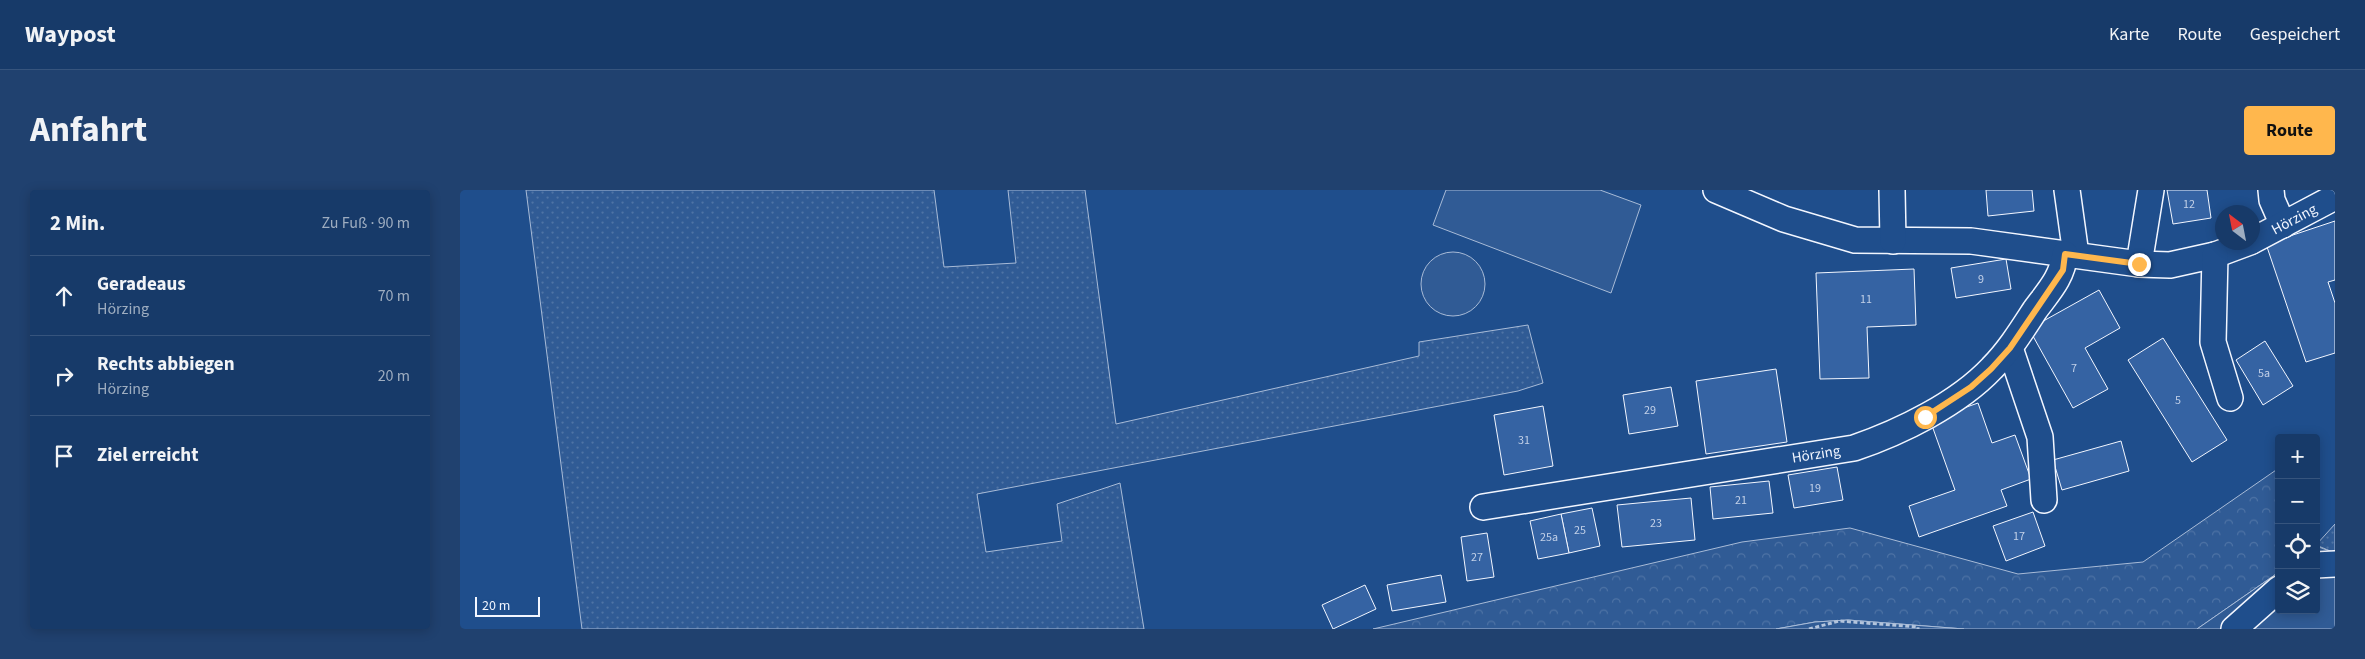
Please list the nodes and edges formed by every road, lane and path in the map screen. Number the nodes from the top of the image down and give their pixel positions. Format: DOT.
graph roads {
  1 [pos="1716,190"];
  2 [pos="1892,190"];
  3 [pos="2066,190"];
  4 [pos="2151,190"];
  5 [pos="2271,190"];
  6 [pos="2335,197"];
  7 [pos="2283,225"];
  8 [pos="2260,238"];
  9 [pos="1893,241"];
  10 [pos="2229,250"];
  11 [pos="2070,255"];
  12 [pos="2215,255"];
  13 [pos="2139,264"];
  14 [pos="2010,348"];
  15 [pos="2230,398"];
  16 [pos="2044,500"];
  17 [pos="1483,507"];
  18 [pos="2335,564"];
  19 [pos="2320,565"];
  20 [pos="2275,592"];
  21 [pos="1809,629"];
  22 [pos="1918,629"];
  23 [pos="2234,629"];
  1 -- 9 [label="street, Hörzing"];
  2 -- 9 [label="street"];
  3 -- 11 [label="street"];
  4 -- 13 [label="street"];
  5 -- 7 [label="street"];
  6 -- 7 [label="street, Hörzing"];
  7 -- 8 [label="street, Hörzing"];
  9 -- 11 [label="street, Hörzing"];
  10 -- 12 [label="street, Hörzing"];
  11 -- 13 [label="street, Hörzing"];
  11 -- 14 [label="street, Hörzing"];
  12 -- 13 [label="street, Hörzing"];
  12 -- 15 [label="street"];
  14 -- 16 [label="street"];
  14 -- 17 [label="street, Hörzing"];
  18 -- 19 [label="street"];
  20 -- 23 [label="street"];
  21 -- 22 [label="path"];
}
